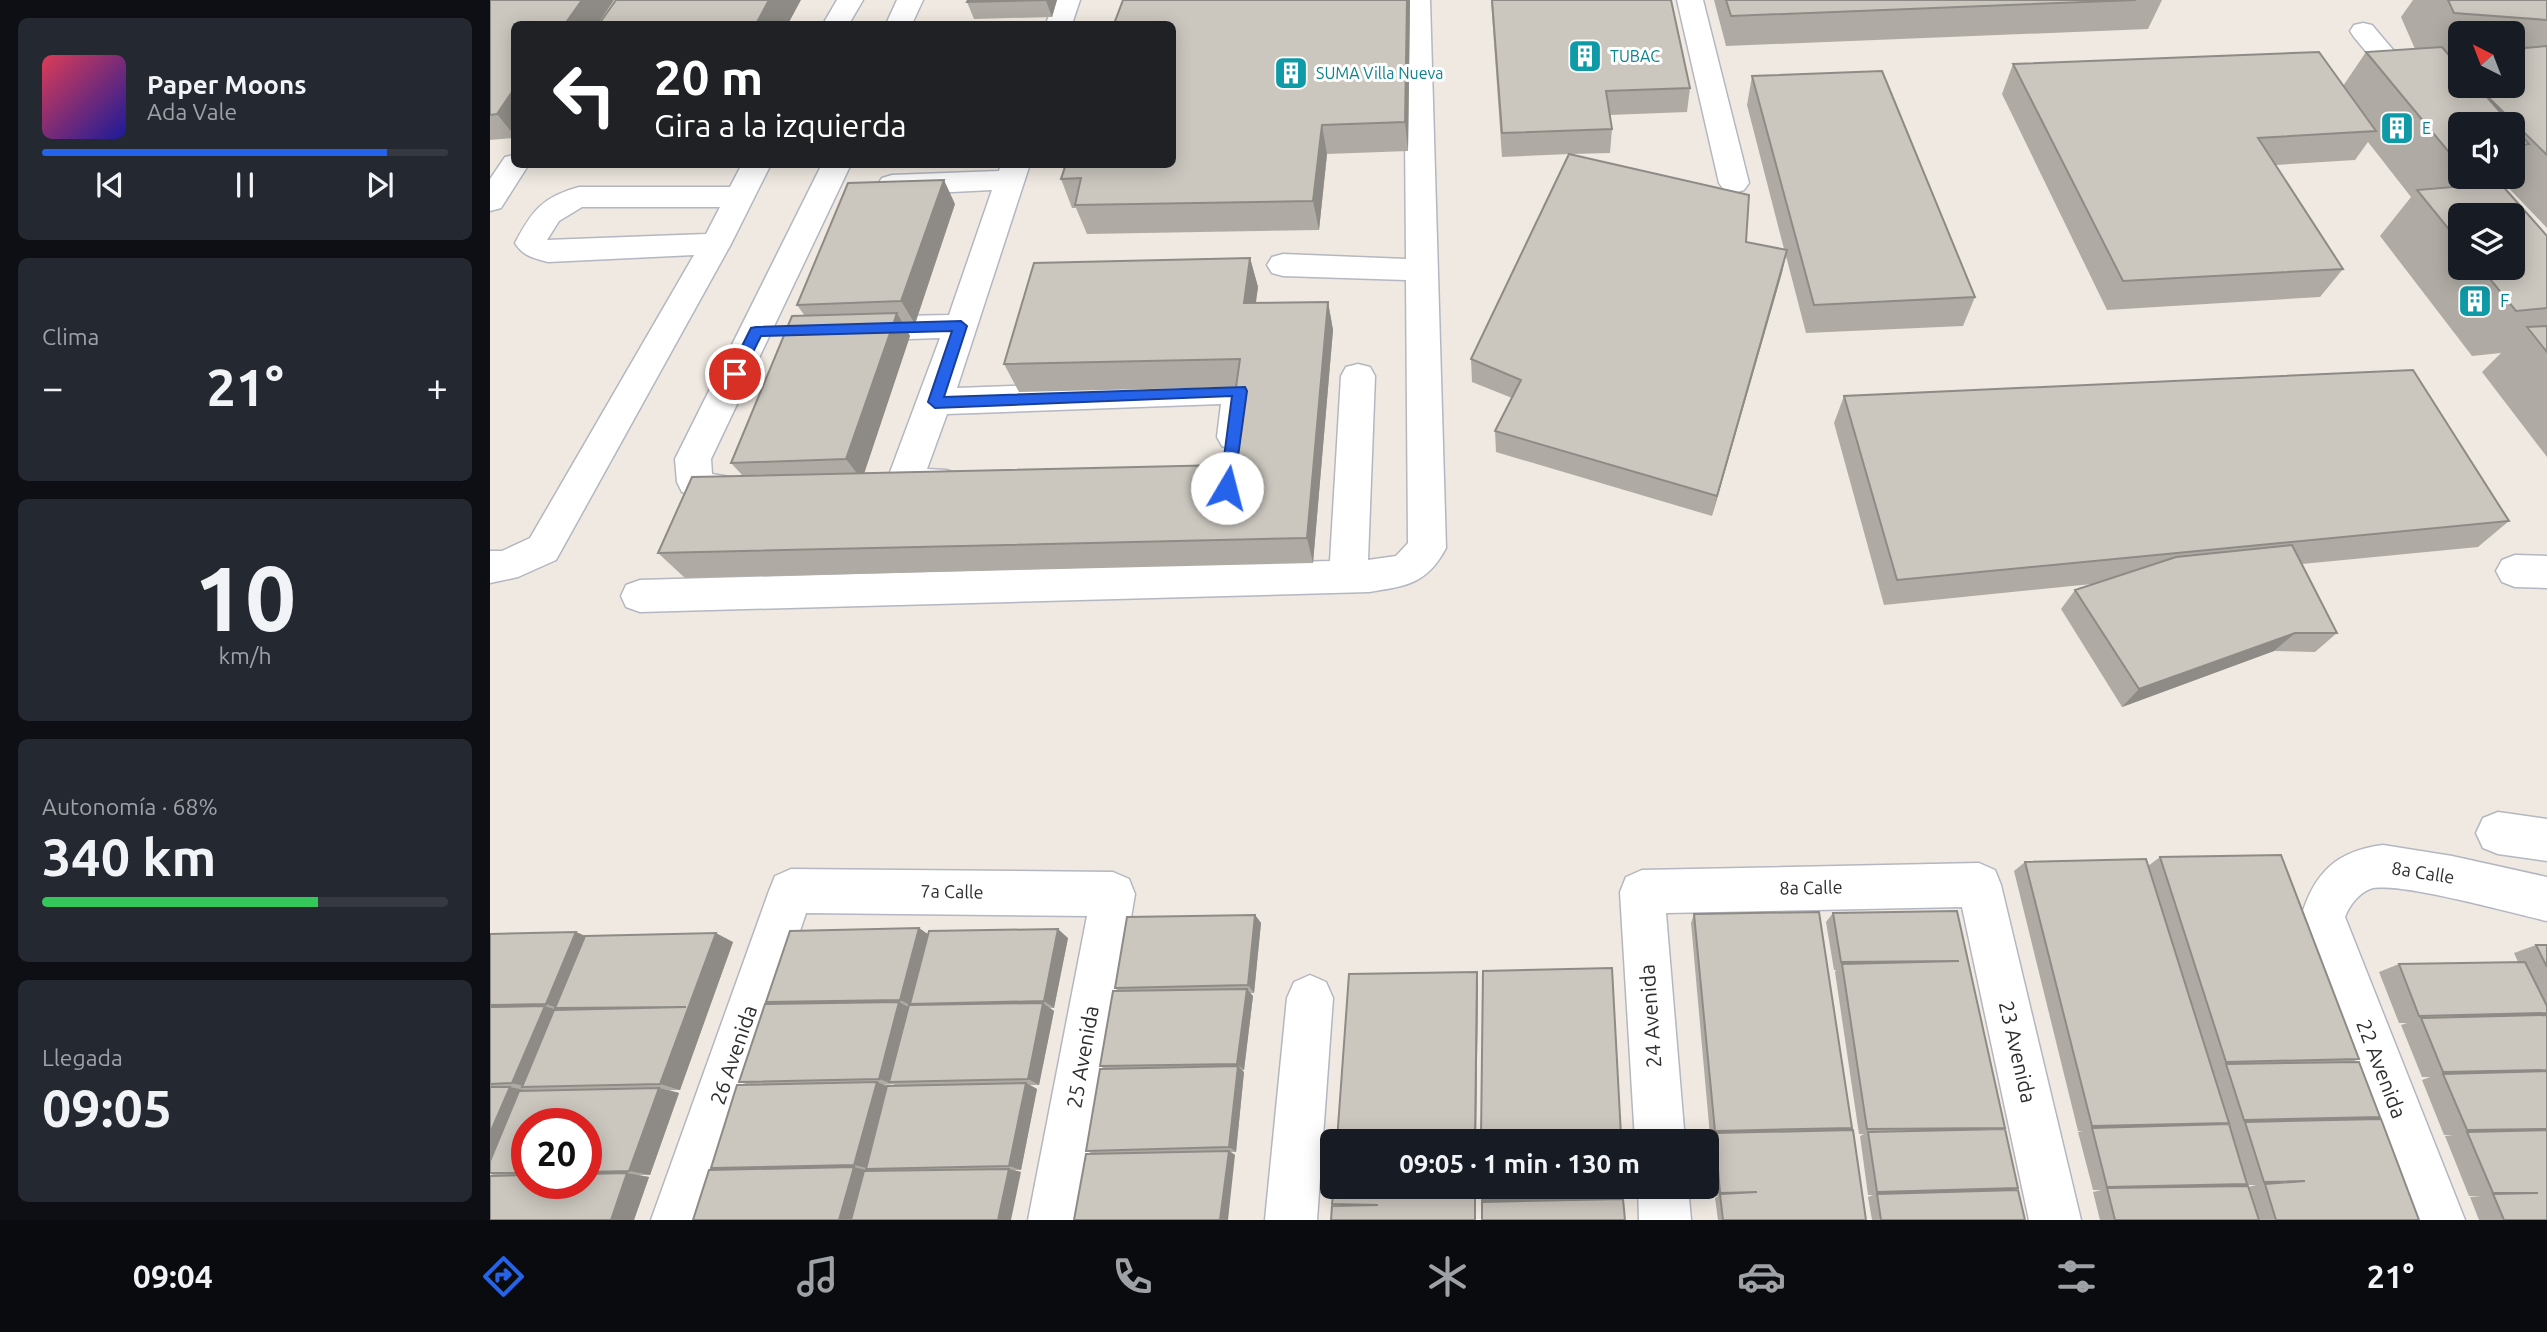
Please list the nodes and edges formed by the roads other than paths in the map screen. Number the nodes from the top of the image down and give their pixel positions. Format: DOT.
graph roads {
  1 [pos="850,0"];
  2 [pos="910,0"];
  3 [pos="1067,0"];
  4 [pos="1417,0"];
  5 [pos="1690,0"];
  6 [pos="838,21"];
  7 [pos="900,21"];
  8 [pos="1060,21"];
  9 [pos="2363,31"];
  10 [pos="2448,133"];
  11 [pos="512,168"];
  12 [pos="755,168"];
  13 [pos="1013,172"];
  14 [pos="846,181"];
  15 [pos="1734,183"];
  16 [pos="739,197"];
  17 [pos="490,201"];
  18 [pos="716,244"];
  19 [pos="1283,265"];
  20 [pos="1420,270"];
  21 [pos="961,326"];
  22 [pos="824,330"];
  23 [pos="1358,376"];
  24 [pos="935,402"];
  25 [pos="1231,464"];
  26 [pos="971,484"];
  27 [pos="773,489"];
  28 [pos="490,567"];
  29 [pos="1348,576"];
  30 [pos="640,596"];
  31 [pos="2498,833"];
  32 [pos="2547,840"];
  33 [pos="1979,885"];
  34 [pos="790,891"];
  35 [pos="1642,892"];
  36 [pos="1113,894"];
  37 [pos="2547,900"];
  38 [pos="2323,917"];
  39 [pos="1310,998"];
  40 [pos="1659,1129"];
  41 [pos="1664,1199"];
  42 [pos="677,1220"];
  43 [pos="1054,1220"];
  44 [pos="1291,1220"];
  45 [pos="1665,1220"];
  46 [pos="2055,1220"];
  47 [pos="2439,1220"];
  1 -- 6 [label="street"];
  2 -- 7 [label="street"];
  3 -- 8 [label="street"];
  4 -- 20 [label="street"];
  5 -- 15 [label="street"];
  9 -- 10 [label="street"];
  11 -- 17 [label="street"];
  12 -- 16 [label="street"];
  13 -- 14 [label="street"];
  13 -- 21 [label="street"];
  14 -- 27 [label="street"];
  16 -- 18 [label="street"];
  16 -- 18 [label="street"];
  18 -- 28 [label="street"];
  19 -- 20 [label="street"];
  20 -- 29 [label="street"];
  21 -- 22 [label="street"];
  21 -- 24 [label="street"];
  23 -- 29 [label="street"];
  24 -- 25 [label="street"];
  24 -- 26 [label="street"];
  29 -- 30 [label="street"];
  31 -- 32 [label="street"];
  33 -- 35 [label="street, 8a Calle"];
  33 -- 46 [label="street, 23 Avenida"];
  34 -- 36 [label="street, 7a Calle"];
  34 -- 42 [label="street, 26 Avenida"];
  35 -- 40 [label="street, 24 Avenida"];
  36 -- 43 [label="street, 25 Avenida"];
  37 -- 38 [label="street, 8a Calle"];
  38 -- 47 [label="street, 22 Avenida"];
  39 -- 44 [label="street"];
  41 -- 45 [label="street"];
}
